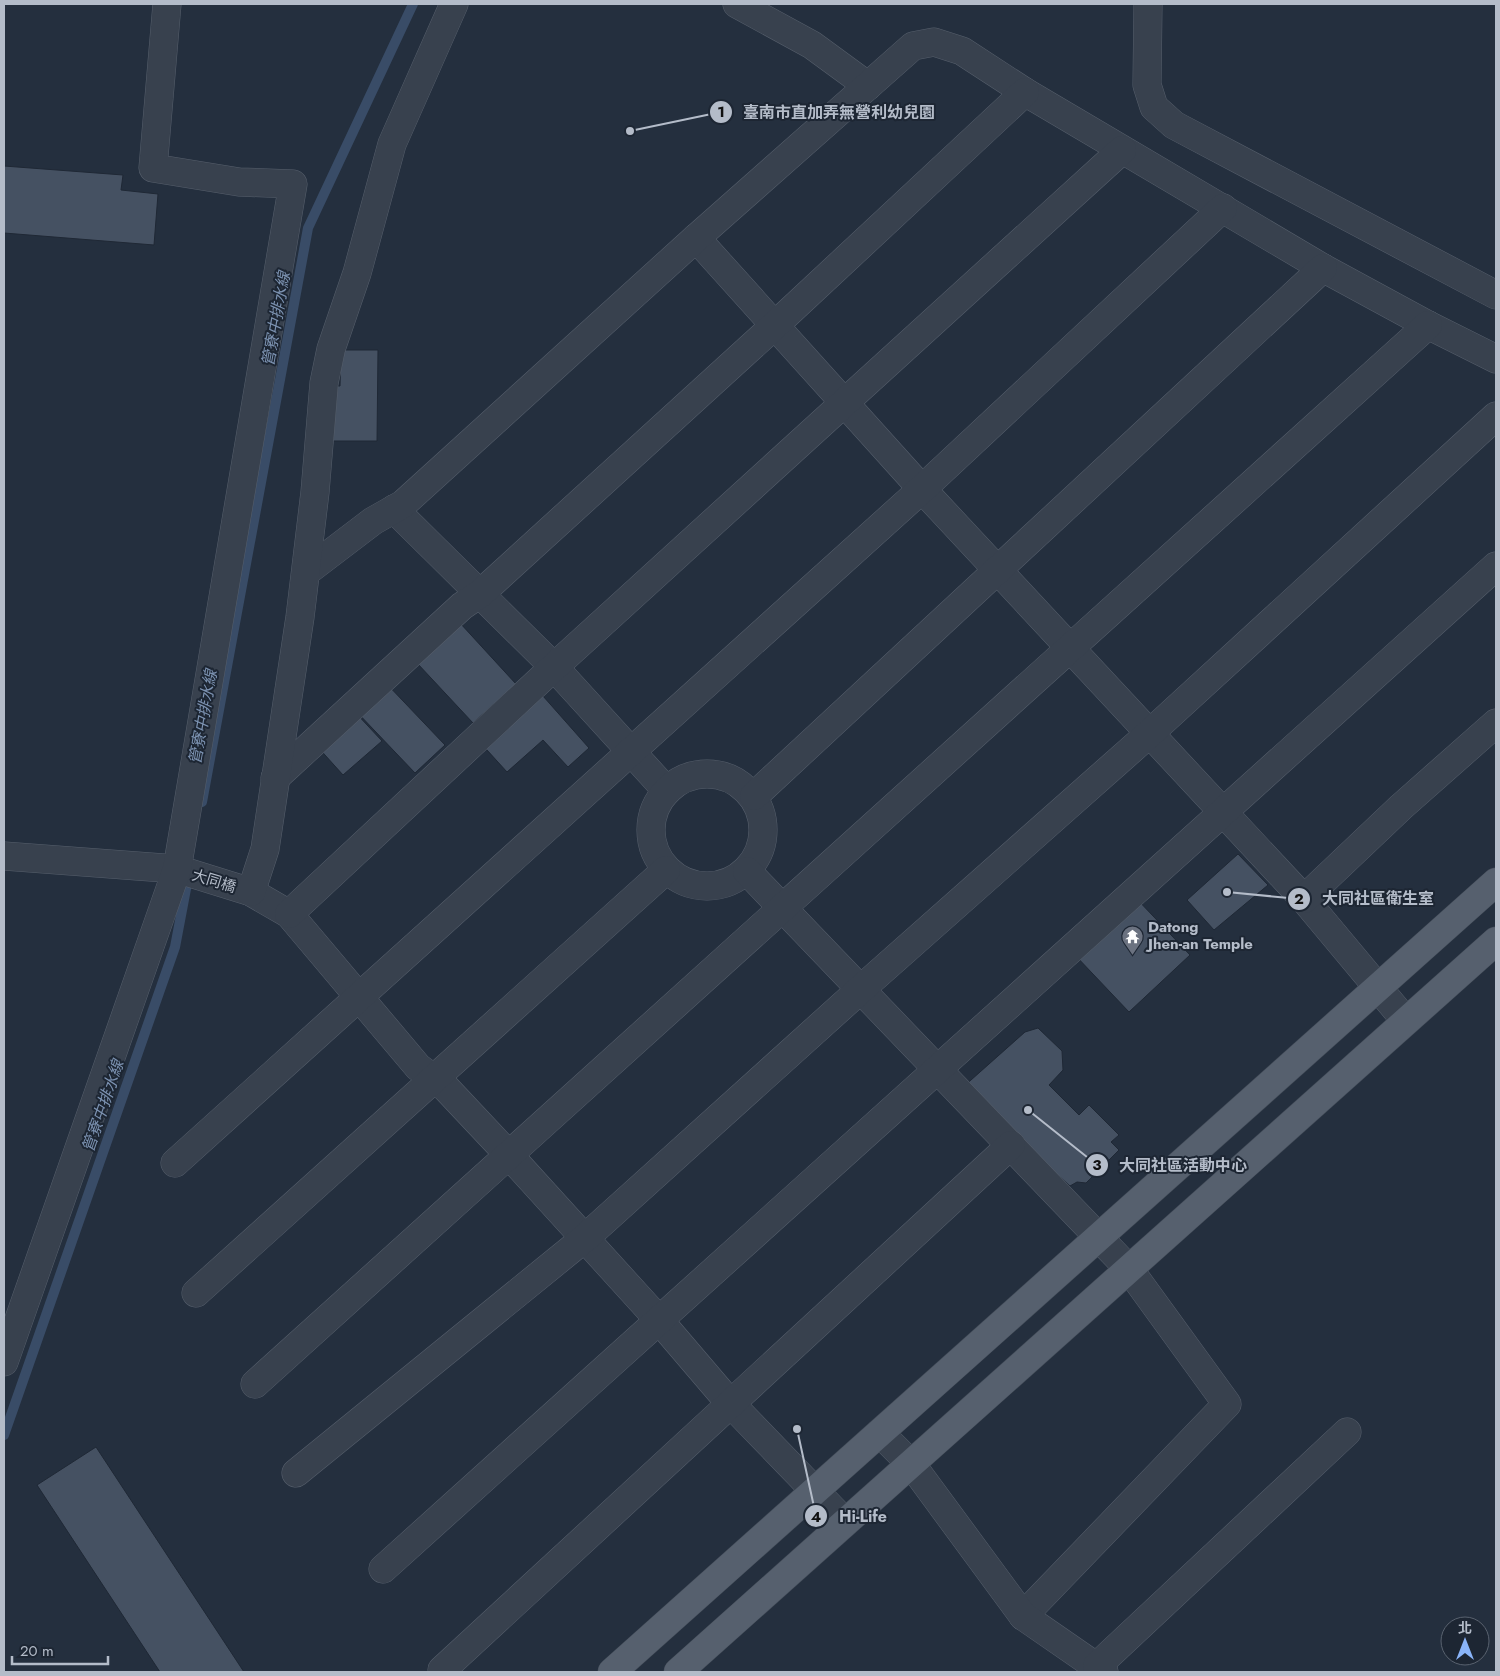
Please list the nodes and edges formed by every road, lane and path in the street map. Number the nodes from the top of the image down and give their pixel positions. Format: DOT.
graph roads {
  1 [pos="167,4"];
  2 [pos="454,4"];
  3 [pos="737,4"];
  4 [pos="1148,4"];
  5 [pos="868,86"];
  6 [pos="1025,92"];
  7 [pos="1122,150"];
  8 [pos="1223,208"];
  9 [pos="696,238"];
  10 [pos="1323,268"];
  11 [pos="1496,295"];
  12 [pos="774,326"];
  13 [pos="1428,326"];
  14 [pos="1496,359"];
  15 [pos="844,404"];
  16 [pos="1496,416"];
  17 [pos="922,489"];
  18 [pos="394,509"];
  19 [pos="1496,566"];
  20 [pos="998,568"];
  21 [pos="306,572"];
  22 [pos="481,593"];
  23 [pos="1072,648"];
  24 [pos="554,667"];
  25 [pos="1496,723"];
  26 [pos="1150,733"];
  27 [pos="629,752"];
  28 [pos="275,778"];
  29 [pos="667,791"];
  30 [pos="754,796"];
  31 [pos="1223,812"];
  32 [pos="4,856"];
  33 [pos="177,869"];
  34 [pos="666,870"];
  35 [pos="747,871"];
  36 [pos="1496,882"];
  37 [pos="251,892"];
  38 [pos="1304,898"];
  39 [pos="782,906"];
  40 [pos="289,914"];
  41 [pos="1496,941"];
  42 [pos="1376,987"];
  43 [pos="861,988"];
  44 [pos="360,997"];
  45 [pos="1405,1020"];
  46 [pos="938,1068"];
  47 [pos="434,1079"];
  48 [pos="1011,1144"];
  49 [pos="508,1155"];
  50 [pos="175,1163"];
  51 [pos="585,1238"];
  52 [pos="1098,1238"];
  53 [pos="1129,1270"];
  54 [pos="196,1293"];
  55 [pos="659,1320"];
  56 [pos="4,1362"];
  57 [pos="255,1384"];
  58 [pos="729,1402"];
  59 [pos="1347,1432"];
  60 [pos="880,1434"];
  61 [pos="912,1465"];
  62 [pos="296,1473"];
  63 [pos="815,1492"];
  64 [pos="845,1522"];
  65 [pos="383,1569"];
  66 [pos="1023,1616"];
  67 [pos="1100,1669"];
  68 [pos="442,1670"];
  69 [pos="612,1672"];
  70 [pos="678,1672"];
  1 -- 33 [label="lane"];
  2 -- 21 [label="lane"];
  3 -- 5 [label="lane"];
  4 -- 11 [label="lane"];
  5 -- 6 [label="lane"];
  5 -- 9 [label="lane"];
  6 -- 7 [label="lane"];
  6 -- 12 [label="lane"];
  7 -- 8 [label="lane"];
  7 -- 15 [label="lane"];
  8 -- 10 [label="lane"];
  8 -- 17 [label="lane"];
  9 -- 12 [label="lane"];
  9 -- 18 [label="lane"];
  10 -- 13 [label="lane"];
  10 -- 20 [label="lane"];
  12 -- 15 [label="lane"];
  12 -- 22 [label="lane"];
  13 -- 14 [label="lane"];
  13 -- 23 [label="lane"];
  15 -- 17 [label="lane"];
  15 -- 24 [label="lane"];
  16 -- 26 [label="lane"];
  17 -- 20 [label="lane"];
  17 -- 27 [label="lane"];
  18 -- 21 [label="lane"];
  18 -- 22 [label="lane"];
  19 -- 31 [label="lane"];
  20 -- 23 [label="lane"];
  20 -- 30 [label="lane"];
  21 -- 28 [label="lane"];
  22 -- 24 [label="lane"];
  22 -- 28 [label="lane"];
  23 -- 26 [label="lane"];
  23 -- 39 [label="lane"];
  24 -- 27 [label="lane"];
  24 -- 40 [label="lane"];
  25 -- 38 [label="lane"];
  26 -- 31 [label="lane"];
  26 -- 43 [label="lane"];
  27 -- 29 [label="lane"];
  27 -- 44 [label="lane"];
  28 -- 37 [label="lane"];
  29 -- 30 [label="lane"];
  29 -- 34 [label="lane"];
  30 -- 35 [label="lane"];
  31 -- 38 [label="lane"];
  31 -- 46 [label="lane"];
  32 -- 33 [label="lane, 大同橋"];
  33 -- 37 [label="lane, 大同橋"];
  33 -- 56 [label="lane"];
  34 -- 35 [label="lane"];
  34 -- 47 [label="lane"];
  35 -- 39 [label="lane"];
  36 -- 42 [label="main road"];
  37 -- 40 [label="lane, 大同橋"];
  38 -- 42 [label="lane"];
  39 -- 43 [label="lane"];
  39 -- 49 [label="lane"];
  40 -- 44 [label="lane, 大同橋"];
  41 -- 45 [label="main road"];
  42 -- 45 [label="lane"];
  42 -- 52 [label="main road"];
  43 -- 46 [label="lane"];
  43 -- 51 [label="lane"];
  44 -- 47 [label="lane, 大同橋"];
  44 -- 50 [label="lane"];
  45 -- 53 [label="main road"];
  46 -- 48 [label="lane"];
  46 -- 55 [label="lane"];
  47 -- 49 [label="lane, 大同橋"];
  47 -- 54 [label="lane"];
  48 -- 52 [label="lane"];
  48 -- 58 [label="lane"];
  49 -- 51 [label="lane, 大同橋"];
  49 -- 57 [label="lane"];
  51 -- 55 [label="lane, 大同橋"];
  51 -- 62 [label="lane"];
  52 -- 53 [label="lane"];
  52 -- 60 [label="main road"];
  53 -- 61 [label="main road"];
  53 -- 66 [label="lane"];
  55 -- 58 [label="lane, 大同橋"];
  55 -- 65 [label="lane"];
  58 -- 63 [label="lane, 大同橋"];
  58 -- 68 [label="lane"];
  59 -- 67 [label="lane"];
  60 -- 61 [label="lane"];
  60 -- 63 [label="main road"];
  61 -- 64 [label="main road"];
  61 -- 66 [label="lane"];
  63 -- 64 [label="lane, 大同橋"];
  63 -- 69 [label="main road"];
  64 -- 70 [label="main road"];
  66 -- 67 [label="lane"];
}
